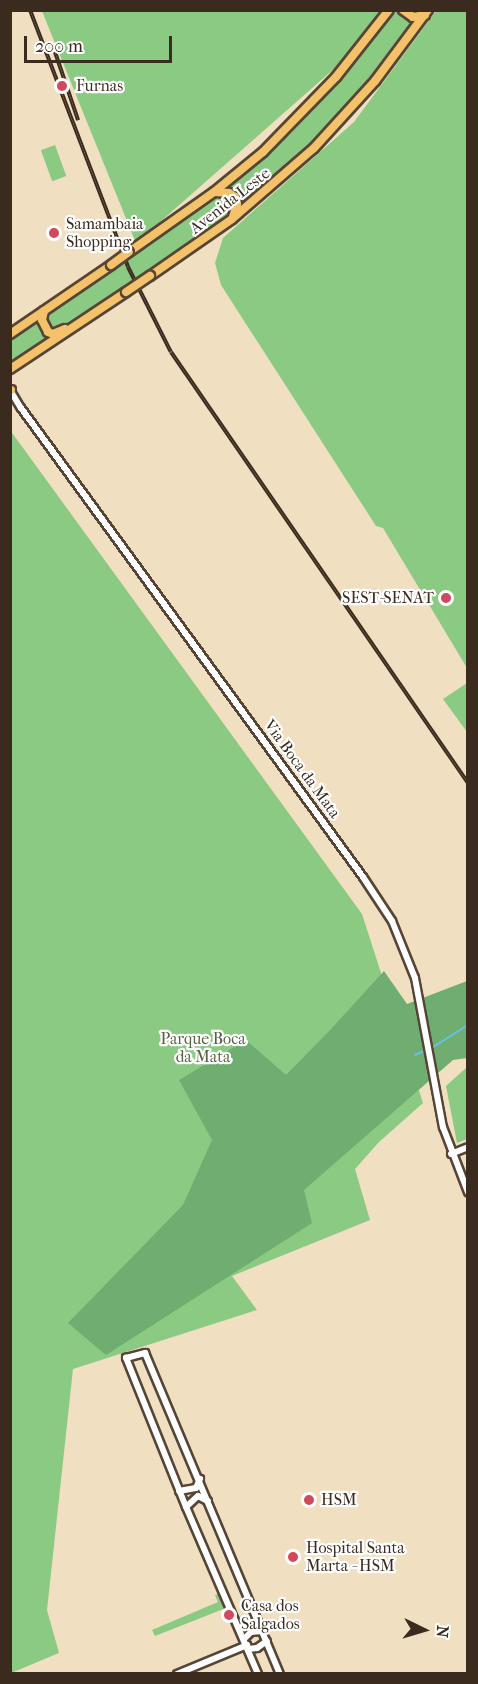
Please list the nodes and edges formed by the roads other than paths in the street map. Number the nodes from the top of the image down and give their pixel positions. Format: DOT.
graph roads {
  1 [pos="389,10"];
  2 [pos="403,10"];
  3 [pos="427,13"];
  4 [pos="214,192"];
  5 [pos="232,219"];
  6 [pos="44,311"];
  7 [pos="77,325"];
  8 [pos="10,334"];
  9 [pos="13,368"];
  10 [pos="10,374"];
  11 [pos="11,390"];
  12 [pos="10,398"];
  13 [pos="21,408"];
  14 [pos="468,1148"];
  15 [pos="452,1154"];
  16 [pos="468,1192"];
  17 [pos="200,1479"];
  18 [pos="179,1491"];
  19 [pos="208,1501"];
  20 [pos="186,1507"];
  21 [pos="262,1631"];
  22 [pos="267,1641"];
  23 [pos="246,1644"];
  24 [pos="177,1674"];
  25 [pos="258,1674"];
  26 [pos="280,1674"];
  1 -- 4 [label="main road, Avenida Leste"];
  2 -- 3 [label="main road"];
  3 -- 5 [label="main road, Avenida Leste"];
  4 -- 5 [label="main road"];
  4 -- 6 [label="main road, Avenida Leste, bridge"];
  5 -- 7 [label="main road, Avenida Leste, bridge"];
  6 -- 7 [label="main road"];
  6 -- 8 [label="main road, Avenida Leste"];
  7 -- 9 [label="main road, Avenida Leste"];
  9 -- 10 [label="main road"];
  11 -- 13 [label="street, Via Boca da Mata"];
  12 -- 13 [label="street, Via Boca da Mata"];
  13 -- 15 [label="street, Via Boca da Mata"];
  14 -- 15 [label="street"];
  15 -- 16 [label="street, Via Boca da Mata"];
  17 -- 18 [label="street"];
  17 -- 18 [label="street"];
  17 -- 19 [label="street"];
  18 -- 20 [label="street"];
  19 -- 20 [label="street"];
  19 -- 21 [label="street"];
  20 -- 23 [label="street"];
  21 -- 22 [label="street"];
  21 -- 23 [label="street"];
  22 -- 23 [label="street"];
  22 -- 26 [label="street"];
  23 -- 24 [label="street"];
  23 -- 25 [label="street"];
}
